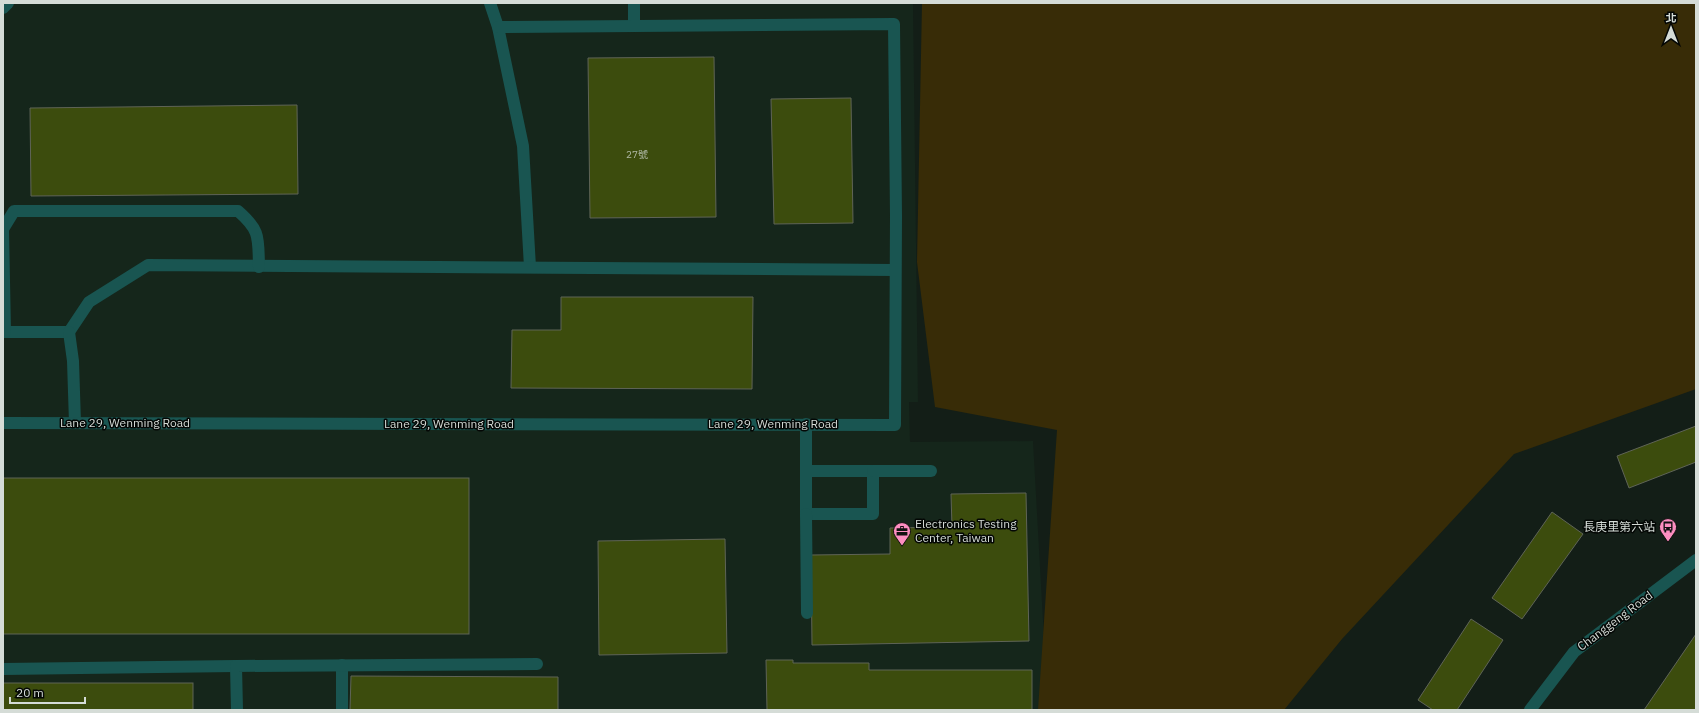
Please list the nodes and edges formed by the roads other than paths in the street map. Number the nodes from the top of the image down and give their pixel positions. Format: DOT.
graph roads {
  1 [pos="8,3"];
  2 [pos="490,3"];
  3 [pos="634,3"];
  4 [pos="3,8"];
  5 [pos="634,26"];
  6 [pos="498,27"];
  7 [pos="259,266"];
  8 [pos="530,267"];
  9 [pos="895,270"];
  10 [pos="4,332"];
  11 [pos="70,332"];
  12 [pos="3,423"];
  13 [pos="75,423"];
  14 [pos="806,424"];
  15 [pos="806,472"];
  16 [pos="873,472"];
  17 [pos="932,472"];
  18 [pos="806,514"];
  19 [pos="1696,560"];
  20 [pos="807,613"];
  21 [pos="537,664"];
  22 [pos="342,665"];
  23 [pos="236,666"];
  24 [pos="3,669"];
  25 [pos="237,710"];
  26 [pos="342,710"];
  27 [pos="1530,710"];
  1 -- 4 [label="street"];
  2 -- 6 [label="street"];
  3 -- 5 [label="street"];
  5 -- 6 [label="street"];
  5 -- 9 [label="street"];
  6 -- 8 [label="street"];
  7 -- 8 [label="street"];
  7 -- 10 [label="street"];
  7 -- 11 [label="street"];
  8 -- 9 [label="street"];
  9 -- 14 [label="street, Lane 29, Wenming Road"];
  10 -- 11 [label="street"];
  11 -- 13 [label="street"];
  12 -- 13 [label="street, Lane 29, Wenming Road"];
  13 -- 14 [label="street, Lane 29, Wenming Road"];
  14 -- 15 [label="street"];
  15 -- 16 [label="street"];
  15 -- 18 [label="street"];
  16 -- 17 [label="street"];
  16 -- 18 [label="street"];
  18 -- 20 [label="street"];
  19 -- 27 [label="street, Changgeng Road"];
  21 -- 22 [label="street"];
  22 -- 23 [label="street"];
  22 -- 26 [label="street"];
  23 -- 24 [label="street"];
  23 -- 25 [label="street"];
}
